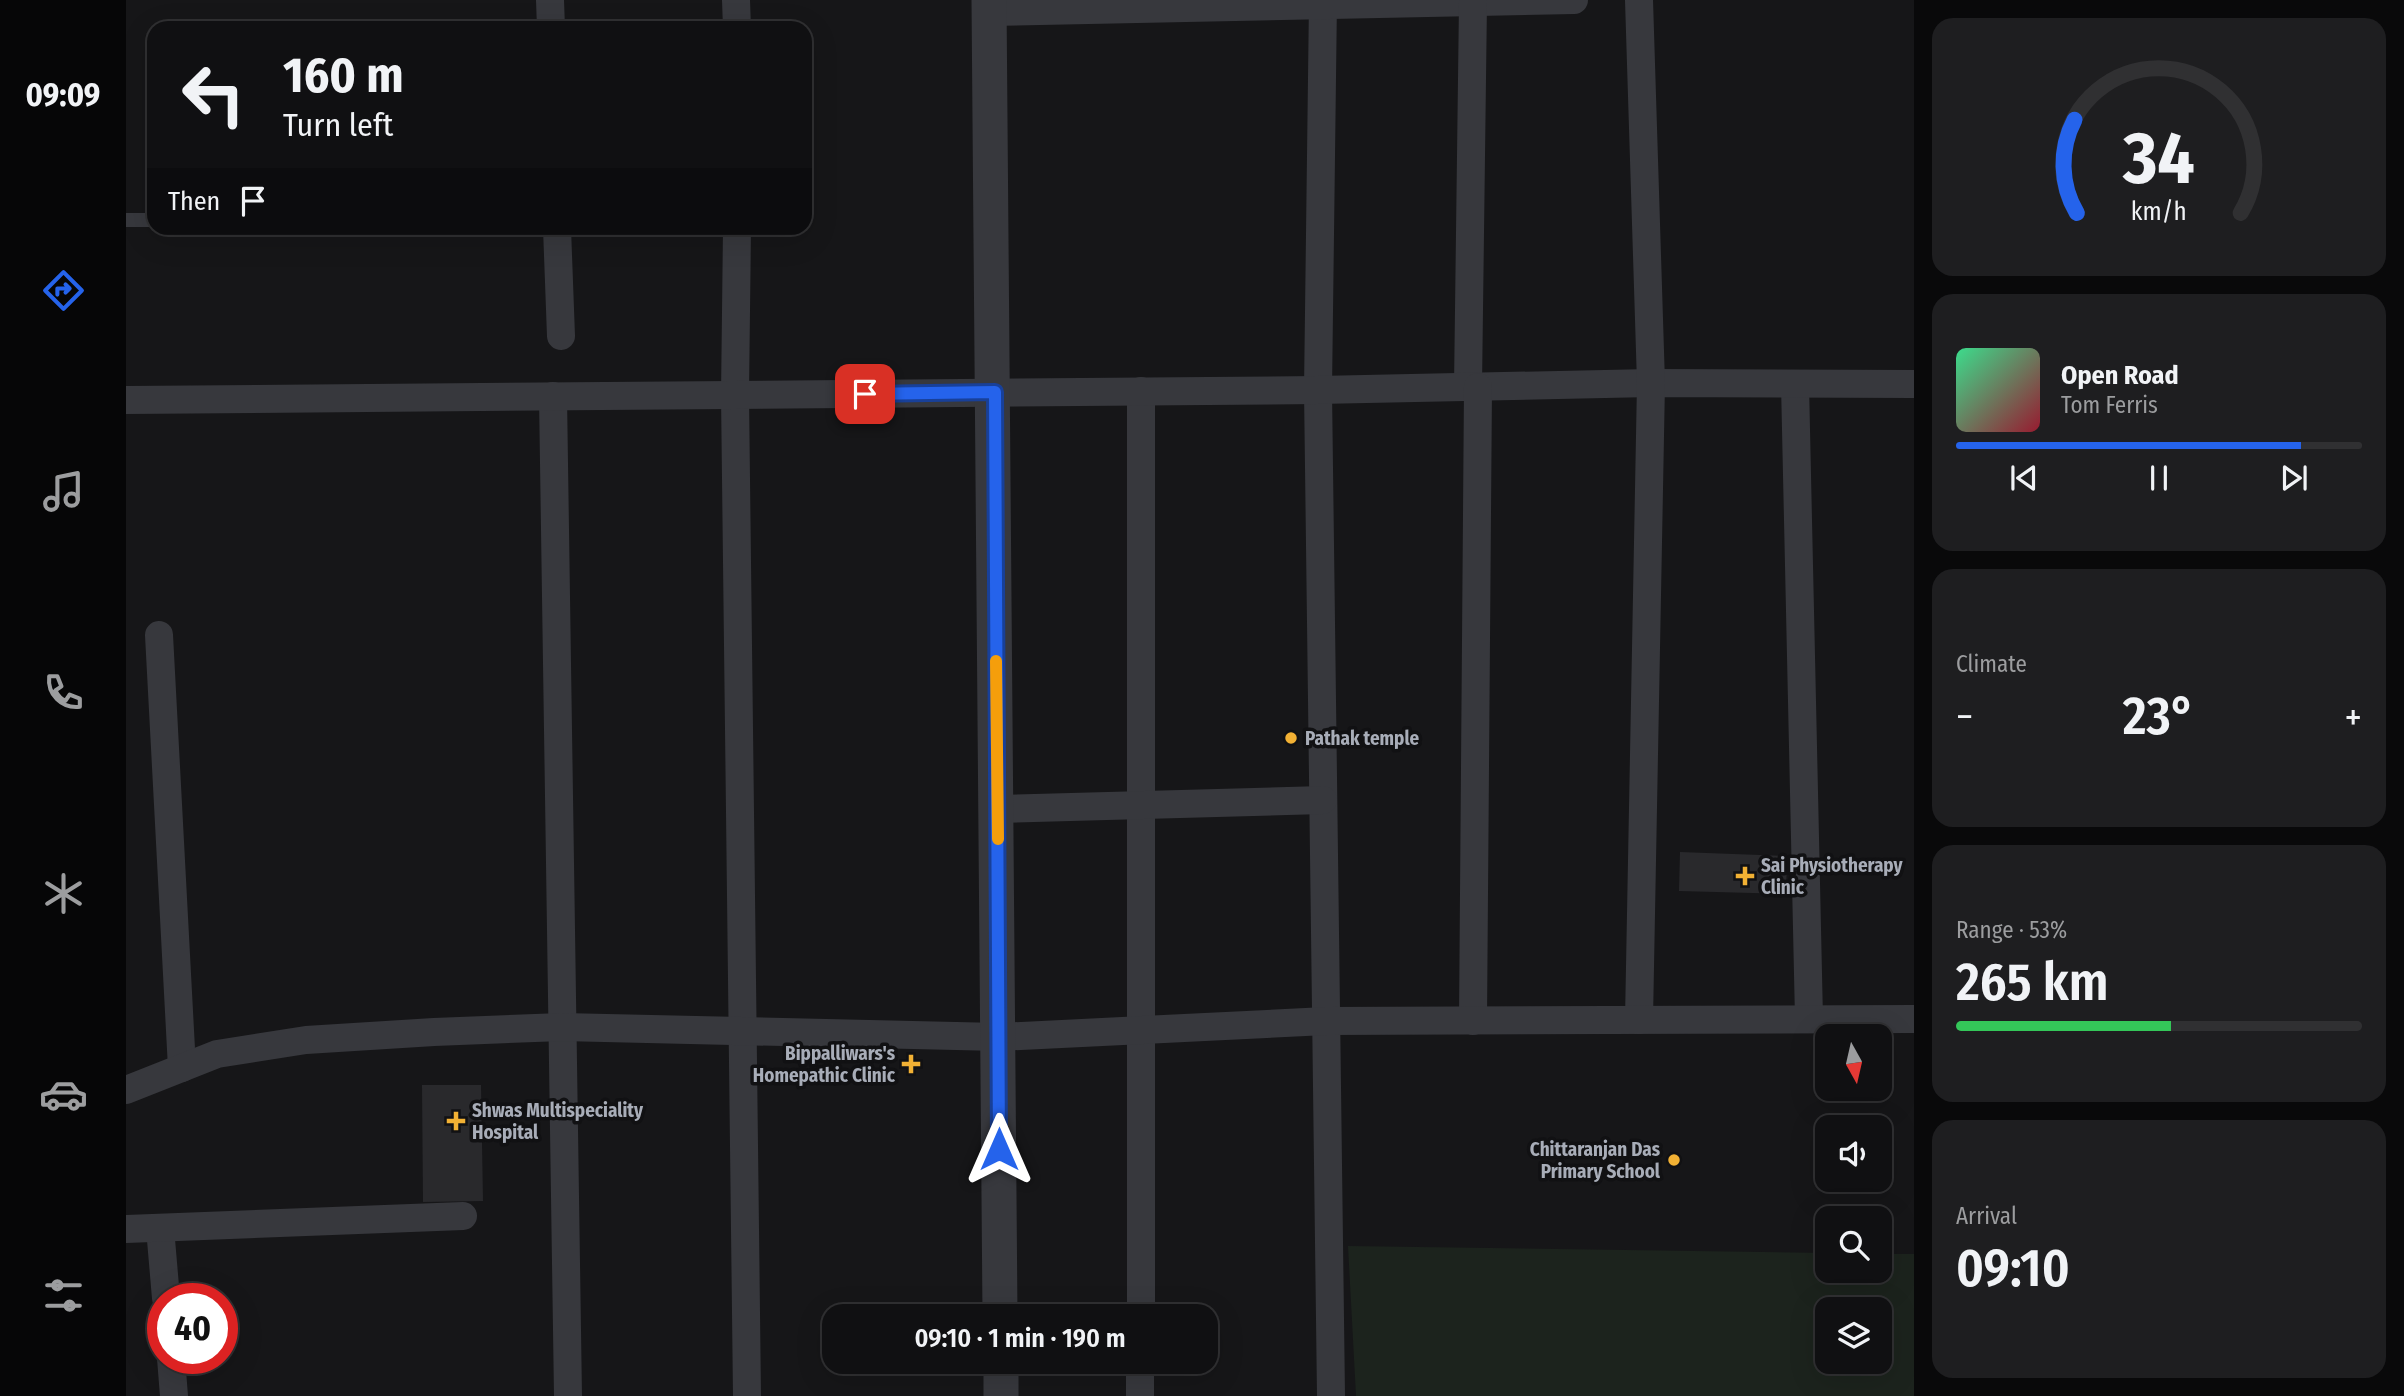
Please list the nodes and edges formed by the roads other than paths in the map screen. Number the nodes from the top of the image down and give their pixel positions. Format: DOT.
graph roads {
  1 [pos="550,0"];
  2 [pos="736,0"];
  3 [pos="1574,0"];
  4 [pos="1639,0"];
  5 [pos="1473,2"];
  6 [pos="1323,3"];
  7 [pos="989,6"];
  8 [pos="551,21"];
  9 [pos="737,21"];
  10 [pos="126,220"];
  11 [pos="147,220"];
  12 [pos="557,235"];
  13 [pos="737,235"];
  14 [pos="561,336"];
  15 [pos="1651,383"];
  16 [pos="1796,384"];
  17 [pos="1914,384"];
  18 [pos="1473,387"];
  19 [pos="1318,390"];
  20 [pos="1141,391"];
  21 [pos="995,392"];
  22 [pos="735,395"];
  23 [pos="553,396"];
  24 [pos="126,400"];
  25 [pos="159,635"];
  26 [pos="1323,800"];
  27 [pos="1140,805"];
  28 [pos="997,809"];
  29 [pos="1809,1019"];
  30 [pos="1914,1019"];
  31 [pos="1639,1020"];
  32 [pos="1326,1021"];
  33 [pos="1473,1021"];
  34 [pos="562,1027"];
  35 [pos="1142,1030"];
  36 [pos="741,1032"];
  37 [pos="999,1037"];
  38 [pos="182,1068"];
  39 [pos="126,1090"];
  40 [pos="463,1216"];
  41 [pos="160,1228"];
  42 [pos="126,1229"];
  43 [pos="165,1283"];
  44 [pos="1000,1304"];
  45 [pos="1141,1304"];
  46 [pos="172,1374"];
  47 [pos="1000,1374"];
  48 [pos="1140,1374"];
  49 [pos="174,1396"];
  50 [pos="568,1396"];
  51 [pos="747,1396"];
  52 [pos="1001,1396"];
  53 [pos="1140,1396"];
  54 [pos="1331,1396"];
  1 -- 8 [label="street"];
  2 -- 9 [label="street"];
  3 -- 5 [label="street"];
  4 -- 15 [label="street"];
  5 -- 6 [label="street"];
  5 -- 18 [label="street"];
  6 -- 7 [label="street"];
  6 -- 19 [label="street"];
  7 -- 21 [label="street"];
  10 -- 11 [label="lane"];
  12 -- 14 [label="street"];
  13 -- 22 [label="street"];
  15 -- 16 [label="street"];
  15 -- 18 [label="street"];
  15 -- 31 [label="street"];
  16 -- 17 [label="street"];
  16 -- 29 [label="street"];
  18 -- 19 [label="street"];
  18 -- 33 [label="street"];
  19 -- 20 [label="street"];
  19 -- 26 [label="street"];
  20 -- 21 [label="street"];
  20 -- 27 [label="street"];
  21 -- 22 [label="street"];
  21 -- 28 [label="street"];
  22 -- 23 [label="street"];
  22 -- 36 [label="street"];
  23 -- 24 [label="street"];
  23 -- 34 [label="street"];
  25 -- 38 [label="street"];
  26 -- 27 [label="street"];
  26 -- 32 [label="street"];
  27 -- 28 [label="street"];
  27 -- 35 [label="street"];
  28 -- 37 [label="street"];
  29 -- 30 [label="street"];
  29 -- 31 [label="street"];
  31 -- 33 [label="street"];
  32 -- 33 [label="street"];
  32 -- 35 [label="street"];
  32 -- 54 [label="street"];
  34 -- 36 [label="street"];
  34 -- 38 [label="street"];
  34 -- 50 [label="street"];
  35 -- 37 [label="street"];
  35 -- 45 [label="street"];
  36 -- 37 [label="street"];
  36 -- 51 [label="street"];
  37 -- 44 [label="street"];
  38 -- 39 [label="street"];
  40 -- 41 [label="street"];
  41 -- 42 [label="street"];
  41 -- 43 [label="street"];
  46 -- 49 [label="street"];
  47 -- 52 [label="street"];
  48 -- 53 [label="street"];
}
